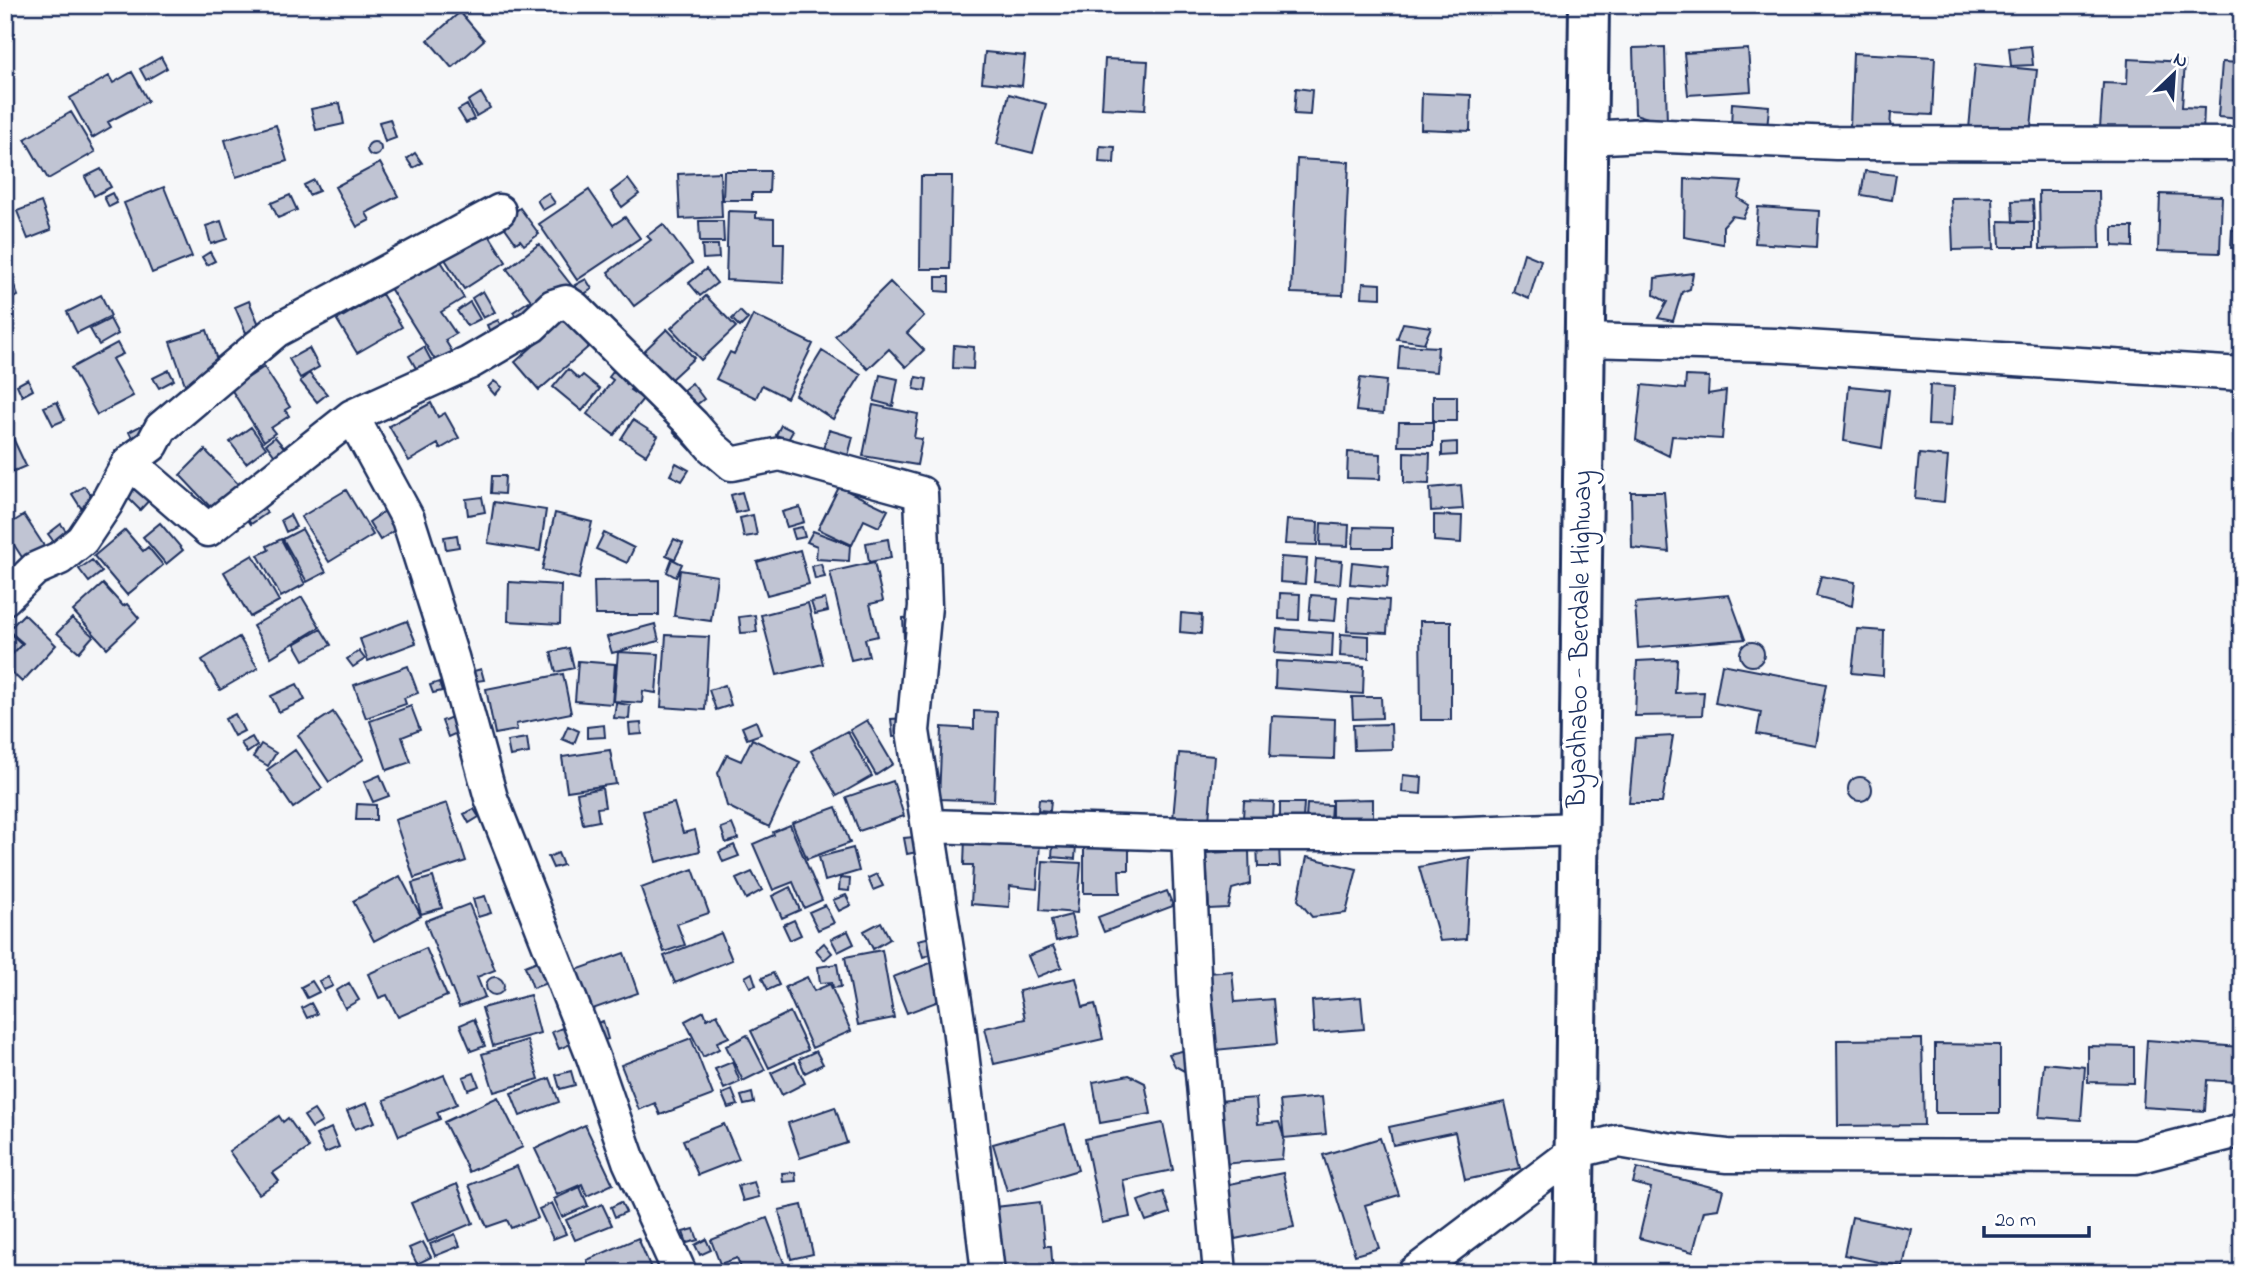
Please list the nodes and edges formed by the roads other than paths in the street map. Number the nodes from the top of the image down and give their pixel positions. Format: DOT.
graph roads {
  1 [pos="1589,5"];
  2 [pos="1587,138"];
  3 [pos="2242,144"];
  4 [pos="499,211"];
  5 [pos="1585,340"];
  6 [pos="2242,374"];
  7 [pos="352,416"];
  8 [pos="129,462"];
  9 [pos="5,598"];
  10 [pos="928,826"];
  11 [pos="1578,829"];
  12 [pos="1188,834"];
  13 [pos="2242,1130"];
  14 [pos="1574,1152"];
  15 [pos="680,1273"];
  16 [pos="988,1273"];
  17 [pos="1220,1273"];
  18 [pos="1414,1273"];
  19 [pos="1573,1273"];
  1 -- 2 [label="main road, Byadhabo - Berdale Highway"];
  2 -- 3 [label="street"];
  2 -- 5 [label="main road, Byadhabo - Berdale Highway"];
  4 -- 8 [label="street"];
  5 -- 6 [label="street"];
  5 -- 11 [label="main road, Byadhabo - Berdale Highway"];
  7 -- 8 [label="street"];
  7 -- 10 [label="street"];
  7 -- 15 [label="street"];
  8 -- 9 [label="street"];
  10 -- 12 [label="street"];
  10 -- 16 [label="street"];
  11 -- 12 [label="street"];
  11 -- 14 [label="main road, Byadhabo - Berdale Highway"];
  12 -- 17 [label="street"];
  13 -- 14 [label="street"];
  14 -- 18 [label="street"];
  14 -- 19 [label="main road, Byadhabo - Berdale Highway"];
}
